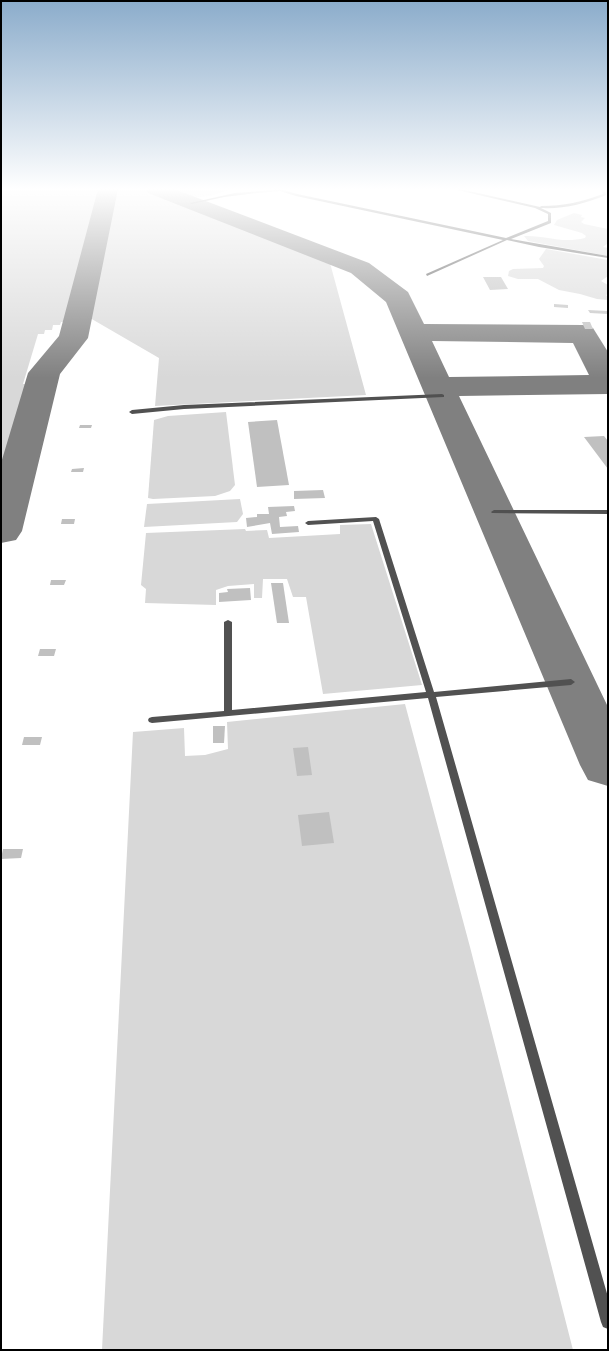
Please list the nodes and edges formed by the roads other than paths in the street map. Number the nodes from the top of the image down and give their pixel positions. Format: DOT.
graph roads {
  1 [pos="476,252"];
  2 [pos="578,252"];
  3 [pos="608,258"];
  4 [pos="427,275"];
  5 [pos="442,396"];
  6 [pos="132,412"];
  7 [pos="494,512"];
  8 [pos="608,512"];
  9 [pos="308,522"];
  10 [pos="228,622"];
  11 [pos="571,682"];
  12 [pos="431,694"];
  13 [pos="228,713"];
  14 [pos="152,720"];
  15 [pos="608,1322"];
  1 -- 4 [label="lane"];
  2 -- 3 [label="lane"];
  5 -- 6 [label="lane"];
  7 -- 8 [label="lane"];
  9 -- 12 [label="lane"];
  10 -- 13 [label="lane"];
  11 -- 12 [label="lane"];
  12 -- 13 [label="lane"];
  12 -- 15 [label="lane"];
  13 -- 14 [label="lane"];
}
